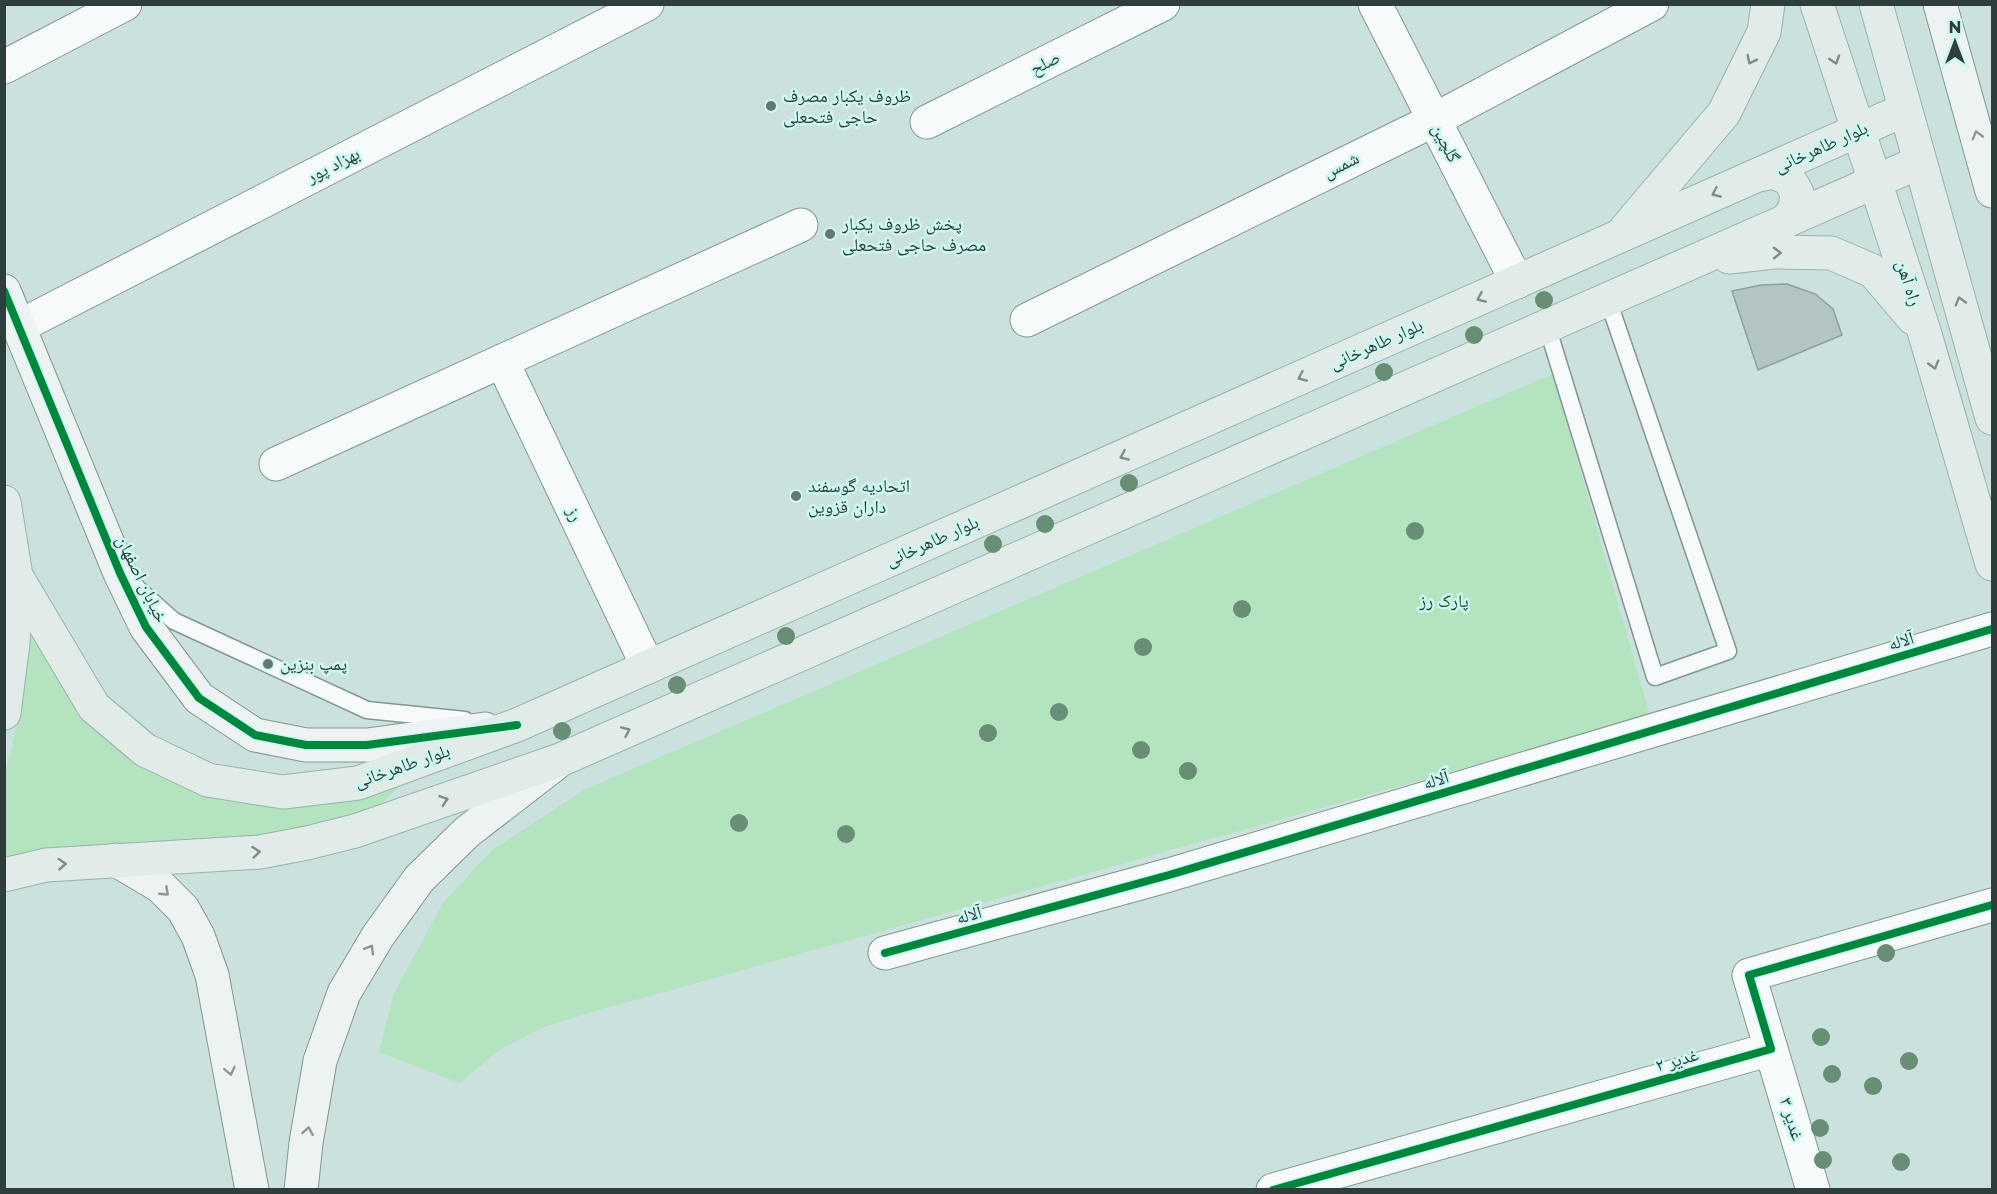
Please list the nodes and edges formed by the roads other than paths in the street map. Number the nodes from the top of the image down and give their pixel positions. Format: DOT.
graph roads {
  1 [pos="125,4"];
  2 [pos="647,4"];
  3 [pos="1163,4"];
  4 [pos="1375,4"];
  5 [pos="1652,4"];
  6 [pos="1768,4"];
  7 [pos="1817,4"];
  8 [pos="1876,4"];
  9 [pos="1940,4"];
  10 [pos="4,67"];
  11 [pos="1904,110"];
  12 [pos="1434,120"];
  13 [pos="927,122"];
  14 [pos="1858,130"];
  15 [pos="1920,162"];
  16 [pos="1758,175"];
  17 [pos="1875,181"];
  18 [pos="1992,191"];
  19 [pos="1785,222"];
  20 [pos="801,225"];
  21 [pos="1621,235"];
  22 [pos="1698,260"];
  23 [pos="1517,282"];
  24 [pos="4,291"];
  25 [pos="1608,300"];
  26 [pos="1027,320"];
  27 [pos="20,326"];
  28 [pos="1547,326"];
  29 [pos="1924,331"];
  30 [pos="502,361"];
  31 [pos="1992,418"];
  32 [pos="276,464"];
  33 [pos="1083,474"];
  34 [pos="4,502"];
  35 [pos="1104,521"];
  36 [pos="1992,564"];
  37 [pos="120,573"];
  38 [pos="16,576"];
  39 [pos="1992,629"];
  40 [pos="648,667"];
  41 [pos="4,713"];
  42 [pos="517,725"];
  43 [pos="560,760"];
  44 [pos="116,860"];
  45 [pos="4,875"];
  46 [pos="1992,905"];
  47 [pos="885,953"];
  48 [pos="1771,1049"];
  49 [pos="252,1190"];
  50 [pos="301,1190"];
  51 [pos="1274,1190"];
  52 [pos="1813,1190"];
  1 -- 10 [label="street"];
  2 -- 27 [label="street, بهزاد پور"];
  3 -- 13 [label="street, صلح"];
  4 -- 12 [label="street, گلچین"];
  5 -- 12 [label="street, شمس"];
  6 -- 21 [label="main road, one-way"];
  7 -- 14 [label="main road, راه آهن, one-way"];
  8 -- 11 [label="main road"];
  18 -- 9 [label="street, one-way"];
  11 -- 14 [label="main road, بلوار طاهرخانی"];
  11 -- 15 [label="main road"];
  12 -- 23 [label="street, گلچین"];
  12 -- 26 [label="street, شمس"];
  14 -- 16 [label="main road, بلوار طاهرخانی"];
  14 -- 17 [label="main road, راه آهن"];
  15 -- 17 [label="main road"];
  31 -- 15 [label="main road, one-way"];
  16 -- 19 [label="main road"];
  16 -- 21 [label="main road, بلوار طاهرخانی, one-way"];
  17 -- 19 [label="main road"];
  17 -- 29 [label="main road, راه آهن"];
  19 -- 22 [label="main road"];
  20 -- 30 [label="street"];
  21 -- 23 [label="main road, بلوار طاهرخانی"];
  22 -- 25 [label="main road"];
  22 -- 29 [label="main road, one-way"];
  23 -- 33 [label="main road, بلوار طاهرخانی, one-way"];
  24 -- 27 [label="street, خیابان اصفهان"];
  25 -- 28 [label="main road"];
  25 -- 28 [label="lane"];
  27 -- 37 [label="street, خیابان اصفهان"];
  28 -- 35 [label="main road"];
  29 -- 36 [label="main road, راه آهن, one-way"];
  30 -- 32 [label="street"];
  30 -- 40 [label="street, رز"];
  33 -- 35 [label="main road"];
  33 -- 40 [label="main road, بلوار طاهرخانی"];
  34 -- 38 [label="main road"];
  43 -- 35 [label="main road, one-way"];
  37 -- 42 [label="lane"];
  37 -- 42 [label="street, خیابان اصفهان"];
  38 -- 41 [label="main road"];
  38 -- 42 [label="main road, بلوار طاهرخانی"];
  39 -- 47 [label="street, آلاله"];
  40 -- 42 [label="main road, بلوار طاهرخانی"];
  44 -- 43 [label="main road, one-way"];
  50 -- 43 [label="street, one-way"];
  45 -- 44 [label="main road, one-way"];
  44 -- 49 [label="street, one-way"];
  46 -- 48 [label="street"];
  48 -- 51 [label="street, غدیر ۲"];
  48 -- 52 [label="street, غدیر ۳"];
}
